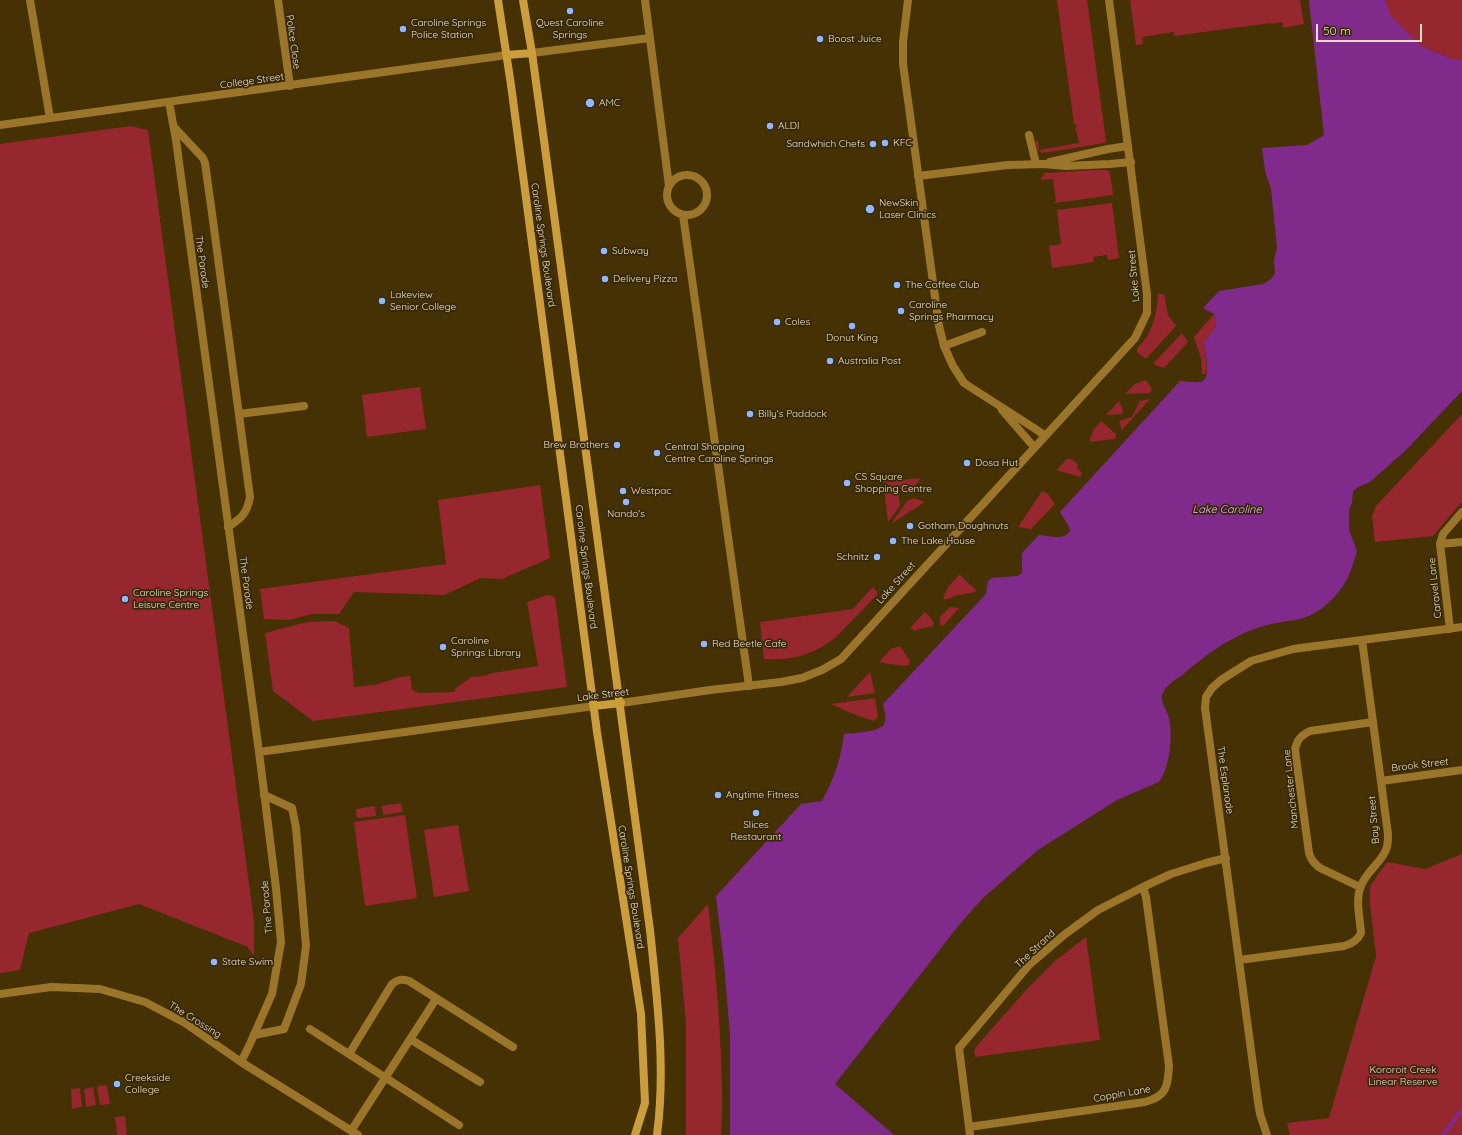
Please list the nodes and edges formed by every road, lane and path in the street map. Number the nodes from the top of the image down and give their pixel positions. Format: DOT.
graph roads {
  1 [pos="30,0"];
  2 [pos="278,0"];
  3 [pos="498,0"];
  4 [pos="523,0"];
  5 [pos="645,0"];
  6 [pos="908,0"];
  7 [pos="1109,0"];
  8 [pos="650,38"];
  9 [pos="532,53"];
  10 [pos="507,55"];
  11 [pos="290,86"];
  12 [pos="169,102"];
  13 [pos="50,118"];
  14 [pos="0,125"];
  15 [pos="174,127"];
  16 [pos="1029,135"];
  17 [pos="1128,146"];
  18 [pos="1130,162"];
  19 [pos="1040,164"];
  20 [pos="918,176"];
  21 [pos="669,186"];
  22 [pos="683,215"];
  23 [pos="982,332"];
  24 [pos="944,346"];
  25 [pos="998,405"];
  26 [pos="304,406"];
  27 [pos="239,414"];
  28 [pos="1044,436"];
  29 [pos="1034,447"];
  30 [pos="1462,512"];
  31 [pos="228,527"];
  32 [pos="1462,542"];
  33 [pos="1440,544"];
  34 [pos="1462,627"];
  35 [pos="1450,629"];
  36 [pos="1362,640"];
  37 [pos="749,686"];
  38 [pos="620,703"];
  39 [pos="594,706"];
  40 [pos="1373,722"];
  41 [pos="259,752"];
  42 [pos="1462,770"];
  43 [pos="1381,781"];
  44 [pos="264,795"];
  45 [pos="1226,858"];
  46 [pos="1142,887"];
  47 [pos="1360,887"];
  48 [pos="1239,960"];
  49 [pos="0,994"];
  50 [pos="436,999"];
  51 [pos="310,1030"];
  52 [pos="254,1036"];
  53 [pos="410,1039"];
  54 [pos="513,1047"];
  55 [pos="348,1054"];
  56 [pos="241,1062"];
  57 [pos="386,1077"];
  58 [pos="480,1082"];
  59 [pos="459,1125"];
  60 [pos="970,1131"];
  61 [pos="355,1133"];
  62 [pos="635,1135"];
  63 [pos="657,1135"];
  64 [pos="1268,1135"];
  1 -- 13 [label="street"];
  2 -- 11 [label="street, Police Close"];
  3 -- 10 [label="main road, Caroline Springs Boulevard"];
  4 -- 9 [label="main road, Caroline Springs Boulevard"];
  5 -- 8 [label="street"];
  6 -- 20 [label="street"];
  7 -- 17 [label="street, Lake Street"];
  8 -- 9 [label="street"];
  8 -- 21 [label="street"];
  9 -- 10 [label="main road"];
  9 -- 38 [label="main road, Caroline Springs Boulevard"];
  10 -- 11 [label="street, College Street"];
  10 -- 39 [label="main road, Caroline Springs Boulevard"];
  11 -- 12 [label="street, College Street"];
  12 -- 13 [label="street, College Street"];
  12 -- 15 [label="street, The Parade"];
  13 -- 14 [label="street, College Street"];
  15 -- 27 [label="street"];
  15 -- 31 [label="street, The Parade"];
  16 -- 19 [label="street"];
  17 -- 18 [label="street, Lake Street"];
  17 -- 19 [label="street"];
  18 -- 19 [label="street"];
  18 -- 28 [label="street, Lake Street"];
  19 -- 20 [label="street"];
  20 -- 24 [label="street"];
  21 -- 22 [label="street"];
  21 -- 22 [label="street"];
  22 -- 37 [label="street"];
  23 -- 24 [label="street"];
  24 -- 25 [label="street"];
  25 -- 28 [label="street"];
  25 -- 29 [label="street"];
  26 -- 27 [label="street"];
  27 -- 31 [label="street"];
  28 -- 29 [label="street, Lake Street"];
  29 -- 37 [label="street, Lake Street"];
  30 -- 33 [label="street, Caravel Lane"];
  31 -- 41 [label="street, The Parade"];
  32 -- 33 [label="street, Caravel Lane"];
  33 -- 35 [label="street, Caravel Lane"];
  34 -- 35 [label="street, The Esplanade"];
  35 -- 36 [label="street, The Esplanade"];
  36 -- 40 [label="street, Bay Street"];
  36 -- 45 [label="street, The Esplanade"];
  37 -- 38 [label="street, Lake Street"];
  38 -- 39 [label="main road, Lake Street"];
  38 -- 63 [label="main road, Caroline Springs Boulevard"];
  39 -- 41 [label="street, Lake Street"];
  39 -- 62 [label="main road, Caroline Springs Boulevard"];
  40 -- 43 [label="street, Bay Street"];
  40 -- 47 [label="street, Manchester Lane"];
  41 -- 44 [label="street, The Parade"];
  42 -- 43 [label="street, Brook Street"];
  43 -- 47 [label="street, Bay Street"];
  44 -- 52 [label="street, The Parade"];
  44 -- 52 [label="street"];
  45 -- 46 [label="street, The Strand"];
  45 -- 48 [label="street, The Esplanade"];
  46 -- 60 [label="street, The Strand"];
  46 -- 60 [label="street, Coppin Lane"];
  47 -- 48 [label="street, Bay Street"];
  48 -- 64 [label="street, The Esplanade"];
  49 -- 56 [label="street, The Crossing"];
  50 -- 53 [label="street"];
  50 -- 54 [label="street"];
  50 -- 55 [label="street"];
  51 -- 55 [label="street"];
  52 -- 56 [label="street, The Parade"];
  53 -- 57 [label="street"];
  53 -- 58 [label="street"];
  55 -- 57 [label="street"];
  56 -- 61 [label="street, The Crossing"];
  57 -- 59 [label="street"];
  57 -- 61 [label="street"];
}
